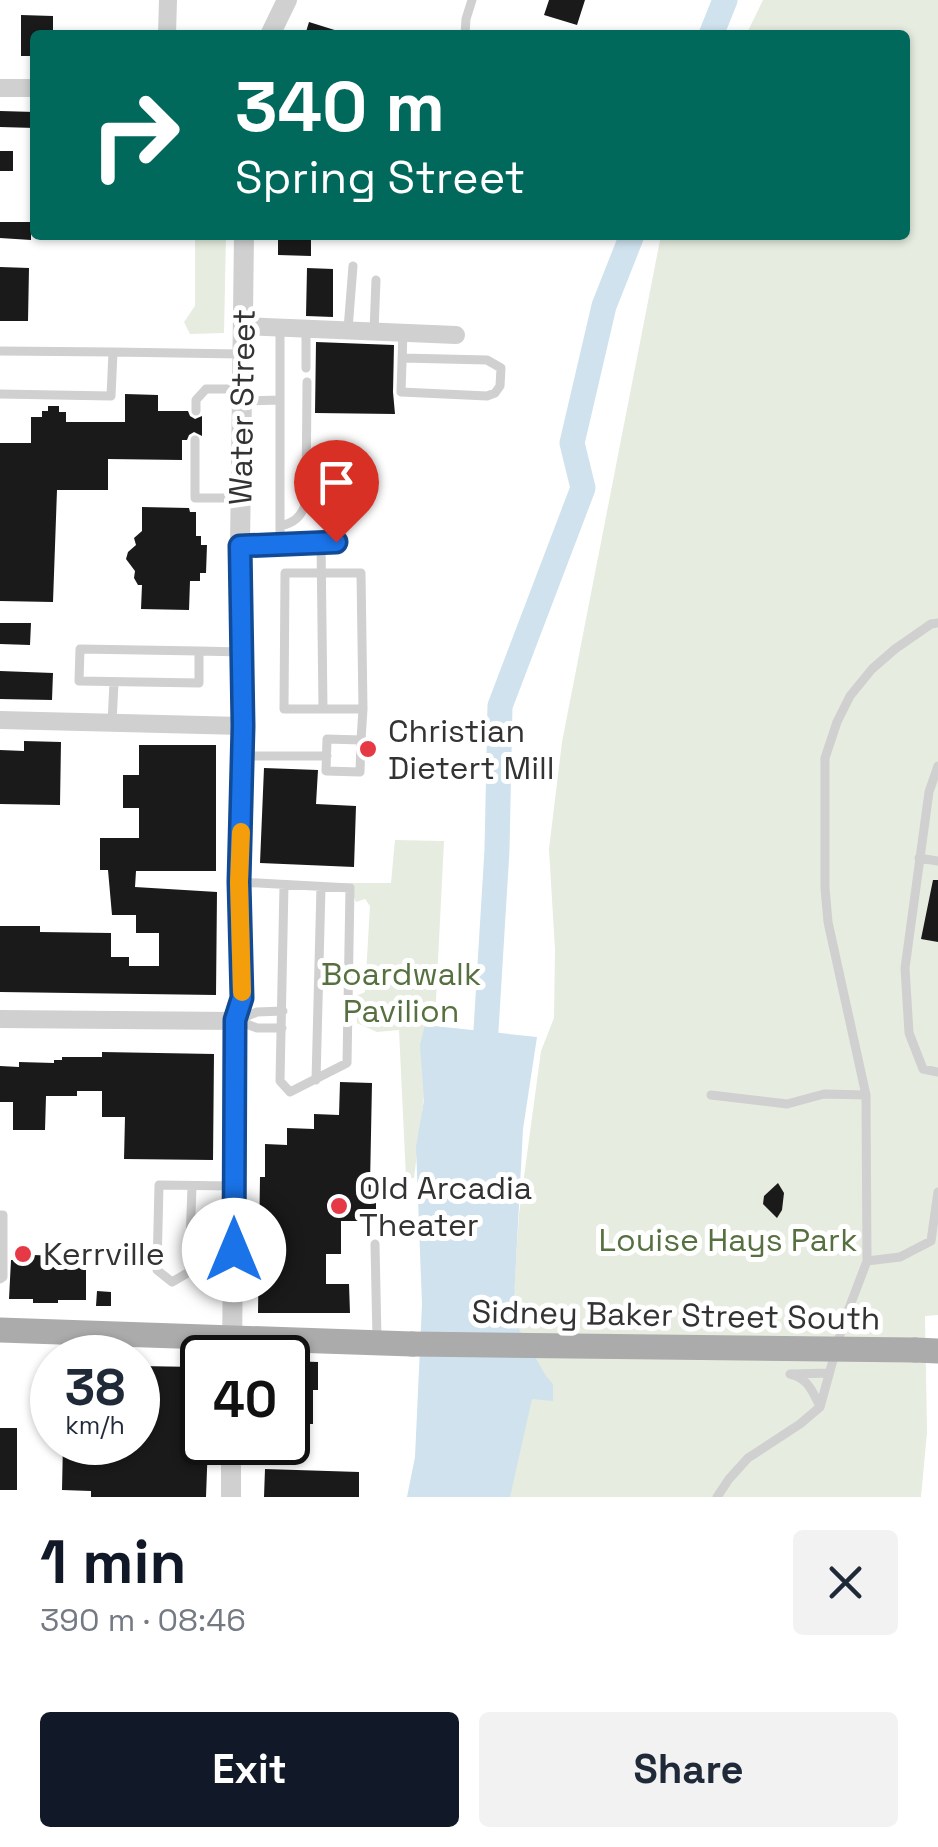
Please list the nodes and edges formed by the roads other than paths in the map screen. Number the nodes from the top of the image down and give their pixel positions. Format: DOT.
graph roads {
  1 [pos="168,0"];
  2 [pos="287,0"];
  3 [pos="472,0"];
  4 [pos="167,30"];
  5 [pos="272,30"];
  6 [pos="465,30"];
  7 [pos="0,88"];
  8 [pos="30,88"];
  9 [pos="244,240"];
  10 [pos="353,266"];
  11 [pos="376,280"];
  12 [pos="242,326"];
  13 [pos="280,326"];
  14 [pos="306,327"];
  15 [pos="348,329"];
  16 [pos="374,331"];
  17 [pos="403,332"];
  18 [pos="456,335"];
  19 [pos="0,350"];
  20 [pos="112,352"];
  21 [pos="242,354"];
  22 [pos="402,358"];
  23 [pos="306,368"];
  24 [pos="306,382"];
  25 [pos="0,394"];
  26 [pos="242,395"];
  27 [pos="280,400"];
  28 [pos="196,412"];
  29 [pos="196,440"];
  30 [pos="241,498"];
  31 [pos="280,535"];
  32 [pos="328,542"];
  33 [pos="240,546"];
  34 [pos="322,573"];
  35 [pos="938,622"];
  36 [pos="200,651"];
  37 [pos="242,652"];
  38 [pos="114,682"];
  39 [pos="323,709"];
  40 [pos="363,709"];
  41 [pos="0,720"];
  42 [pos="112,723"];
  43 [pos="243,726"];
  44 [pos="361,740"];
  45 [pos="242,756"];
  46 [pos="327,756"];
  47 [pos="938,766"];
  48 [pos="934,793"];
  49 [pos="919,858"];
  50 [pos="938,861"];
  51 [pos="239,882"];
  52 [pos="284,884"];
  53 [pos="321,887"];
  54 [pos="283,1011"];
  55 [pos="0,1018"];
  56 [pos="235,1020"];
  57 [pos="282,1028"];
  58 [pos="938,1072"];
  59 [pos="316,1080"];
  60 [pos="711,1095"];
  61 [pos="866,1095"];
  62 [pos="192,1186"];
  63 [pos="234,1186"];
  64 [pos="938,1192"];
  65 [pos="2,1214"];
  66 [pos="375,1244"];
  67 [pos="867,1261"];
  68 [pos="0,1279"];
  69 [pos="0,1330"];
  70 [pos="232,1335"];
  71 [pos="377,1342"];
  72 [pos="180,1343"];
  73 [pos="310,1344"];
  74 [pos="927,1351"];
  75 [pos="830,1373"];
  76 [pos="820,1407"];
  77 [pos="231,1465"];
  78 [pos="231,1497"];
  79 [pos="717,1497"];
  1 -- 4 [label="street"];
  2 -- 5 [label="street"];
  3 -- 6 [label="lane"];
  7 -- 8 [label="street"];
  9 -- 12 [label="street, Water Street"];
  10 -- 15 [label="lane"];
  11 -- 16 [label="lane"];
  12 -- 13 [label="street"];
  12 -- 21 [label="street, Water Street"];
  13 -- 14 [label="street"];
  13 -- 27 [label="lane"];
  14 -- 15 [label="street"];
  14 -- 23 [label="lane"];
  15 -- 16 [label="street"];
  16 -- 17 [label="street"];
  17 -- 18 [label="street"];
  17 -- 22 [label="lane"];
  19 -- 20 [label="lane"];
  20 -- 21 [label="lane"];
  20 -- 25 [label="lane"];
  21 -- 26 [label="street, Water Street"];
  22 -- 22 [label="lane"];
  24 -- 31 [label="lane"];
  26 -- 27 [label="lane"];
  26 -- 28 [label="lane"];
  26 -- 30 [label="street, Water Street"];
  27 -- 31 [label="lane"];
  29 -- 30 [label="lane"];
  30 -- 33 [label="street, Water Street"];
  31 -- 32 [label="street"];
  31 -- 33 [label="street"];
  32 -- 34 [label="lane"];
  33 -- 37 [label="street, Water Street"];
  34 -- 39 [label="lane"];
  34 -- 39 [label="lane"];
  34 -- 40 [label="lane"];
  35 -- 61 [label="lane"];
  36 -- 37 [label="lane"];
  36 -- 38 [label="lane"];
  36 -- 38 [label="lane"];
  37 -- 43 [label="street, Water Street"];
  38 -- 42 [label="lane"];
  39 -- 40 [label="lane"];
  40 -- 44 [label="lane"];
  41 -- 42 [label="street"];
  42 -- 43 [label="street"];
  43 -- 45 [label="street, Water Street"];
  44 -- 46 [label="lane"];
  44 -- 46 [label="lane"];
  45 -- 46 [label="lane"];
  45 -- 51 [label="street, Water Street"];
  47 -- 48 [label="lane"];
  48 -- 49 [label="lane"];
  49 -- 50 [label="lane"];
  49 -- 58 [label="lane"];
  51 -- 52 [label="lane"];
  51 -- 56 [label="street, Water Street"];
  52 -- 53 [label="lane"];
  52 -- 54 [label="lane"];
  53 -- 59 [label="lane"];
  53 -- 59 [label="lane"];
  54 -- 56 [label="lane"];
  54 -- 57 [label="lane"];
  55 -- 56 [label="street"];
  56 -- 57 [label="lane"];
  56 -- 63 [label="street, Water Street"];
  57 -- 59 [label="lane"];
  60 -- 61 [label="lane"];
  61 -- 67 [label="lane"];
  62 -- 62 [label="lane"];
  62 -- 63 [label="lane"];
  63 -- 70 [label="street, Water Street"];
  64 -- 67 [label="lane"];
  65 -- 68 [label="lane"];
  66 -- 71 [label="lane"];
  67 -- 75 [label="lane"];
  69 -- 72 [label="main road, Sidney Baker Street South"];
  71 -- 73 [label="main road, Sidney Baker Street South"];
  71 -- 74 [label="main road, Sidney Baker Street South, bridge"];
  75 -- 76 [label="lane"];
  75 -- 76 [label="lane"];
  76 -- 79 [label="lane"];
  77 -- 78 [label="street"];
}
